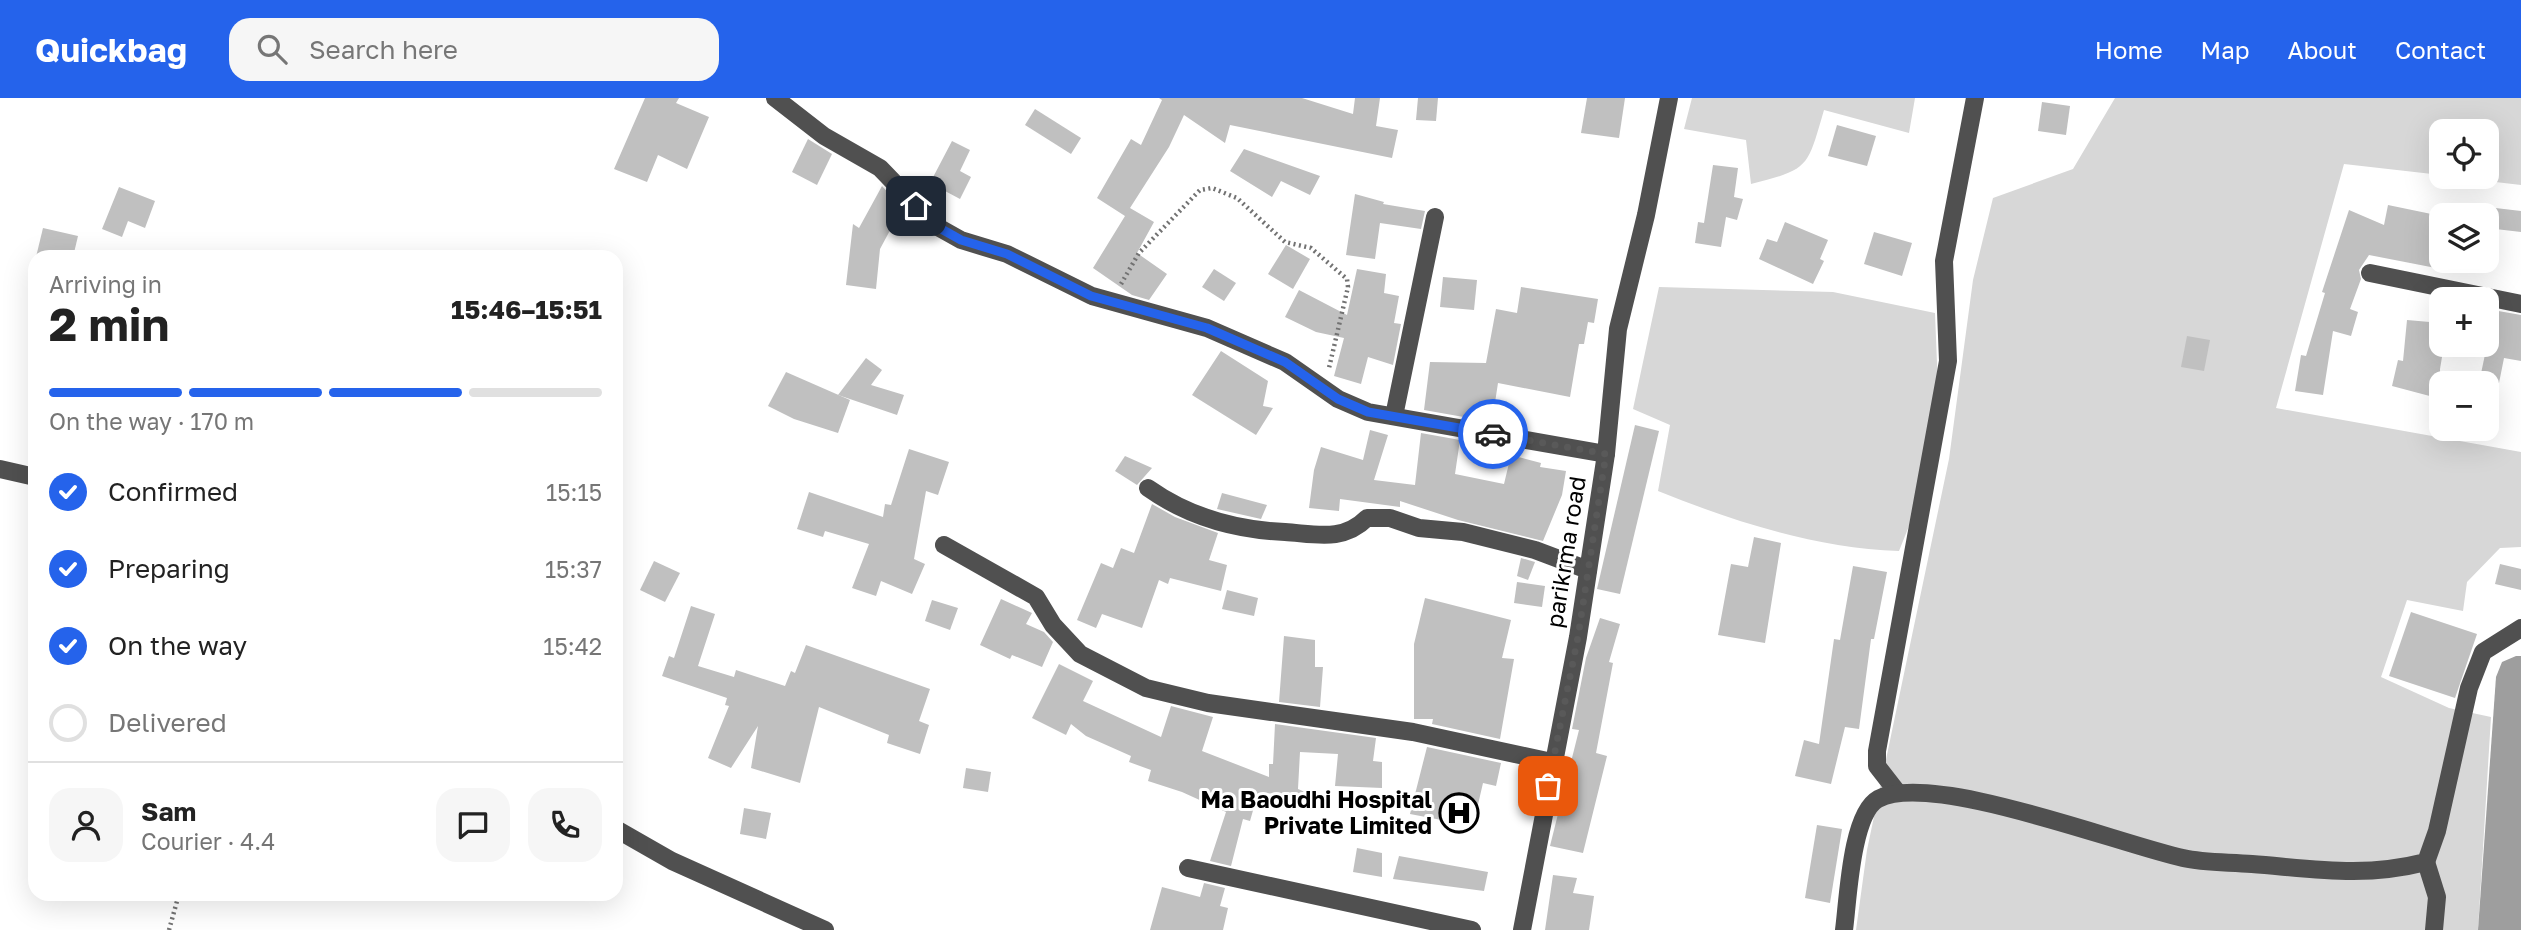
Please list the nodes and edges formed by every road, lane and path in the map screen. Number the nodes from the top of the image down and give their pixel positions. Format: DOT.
graph roads {
  1 [pos="775,98"];
  2 [pos="1669,98"];
  3 [pos="1975,98"];
  4 [pos="1435,217"];
  5 [pos="2370,273"];
  6 [pos="1110,301"];
  7 [pos="2521,304"];
  8 [pos="1324,389"];
  9 [pos="1394,416"];
  10 [pos="1606,454"];
  11 [pos="0,469"];
  12 [pos="28,475"];
  13 [pos="1148,488"];
  14 [pos="944,545"];
  15 [pos="1588,570"];
  16 [pos="2521,628"];
  17 [pos="1552,762"];
  18 [pos="1898,793"];
  19 [pos="623,832"];
  20 [pos="2426,862"];
  21 [pos="1188,868"];
  22 [pos="177,901"];
  23 [pos="169,930"];
  24 [pos="825,930"];
  25 [pos="1472,930"];
  26 [pos="1522,930"];
  27 [pos="1844,930"];
  28 [pos="2434,930"];
  1 -- 6 [label="street"];
  2 -- 10 [label="street, parikrma road"];
  3 -- 18 [label="street"];
  4 -- 9 [label="street"];
  5 -- 7 [label="street"];
  6 -- 8 [label="street"];
  6 -- 8 [label="path"];
  8 -- 9 [label="street"];
  9 -- 10 [label="street"];
  10 -- 15 [label="street, parikrma road"];
  11 -- 12 [label="street"];
  13 -- 15 [label="street"];
  14 -- 17 [label="street"];
  15 -- 17 [label="street, parikrma road"];
  16 -- 20 [label="street"];
  17 -- 26 [label="street, parikrma road"];
  18 -- 20 [label="street"];
  18 -- 27 [label="street"];
  19 -- 24 [label="street"];
  20 -- 28 [label="street"];
  21 -- 25 [label="street"];
  22 -- 23 [label="path"];
}
